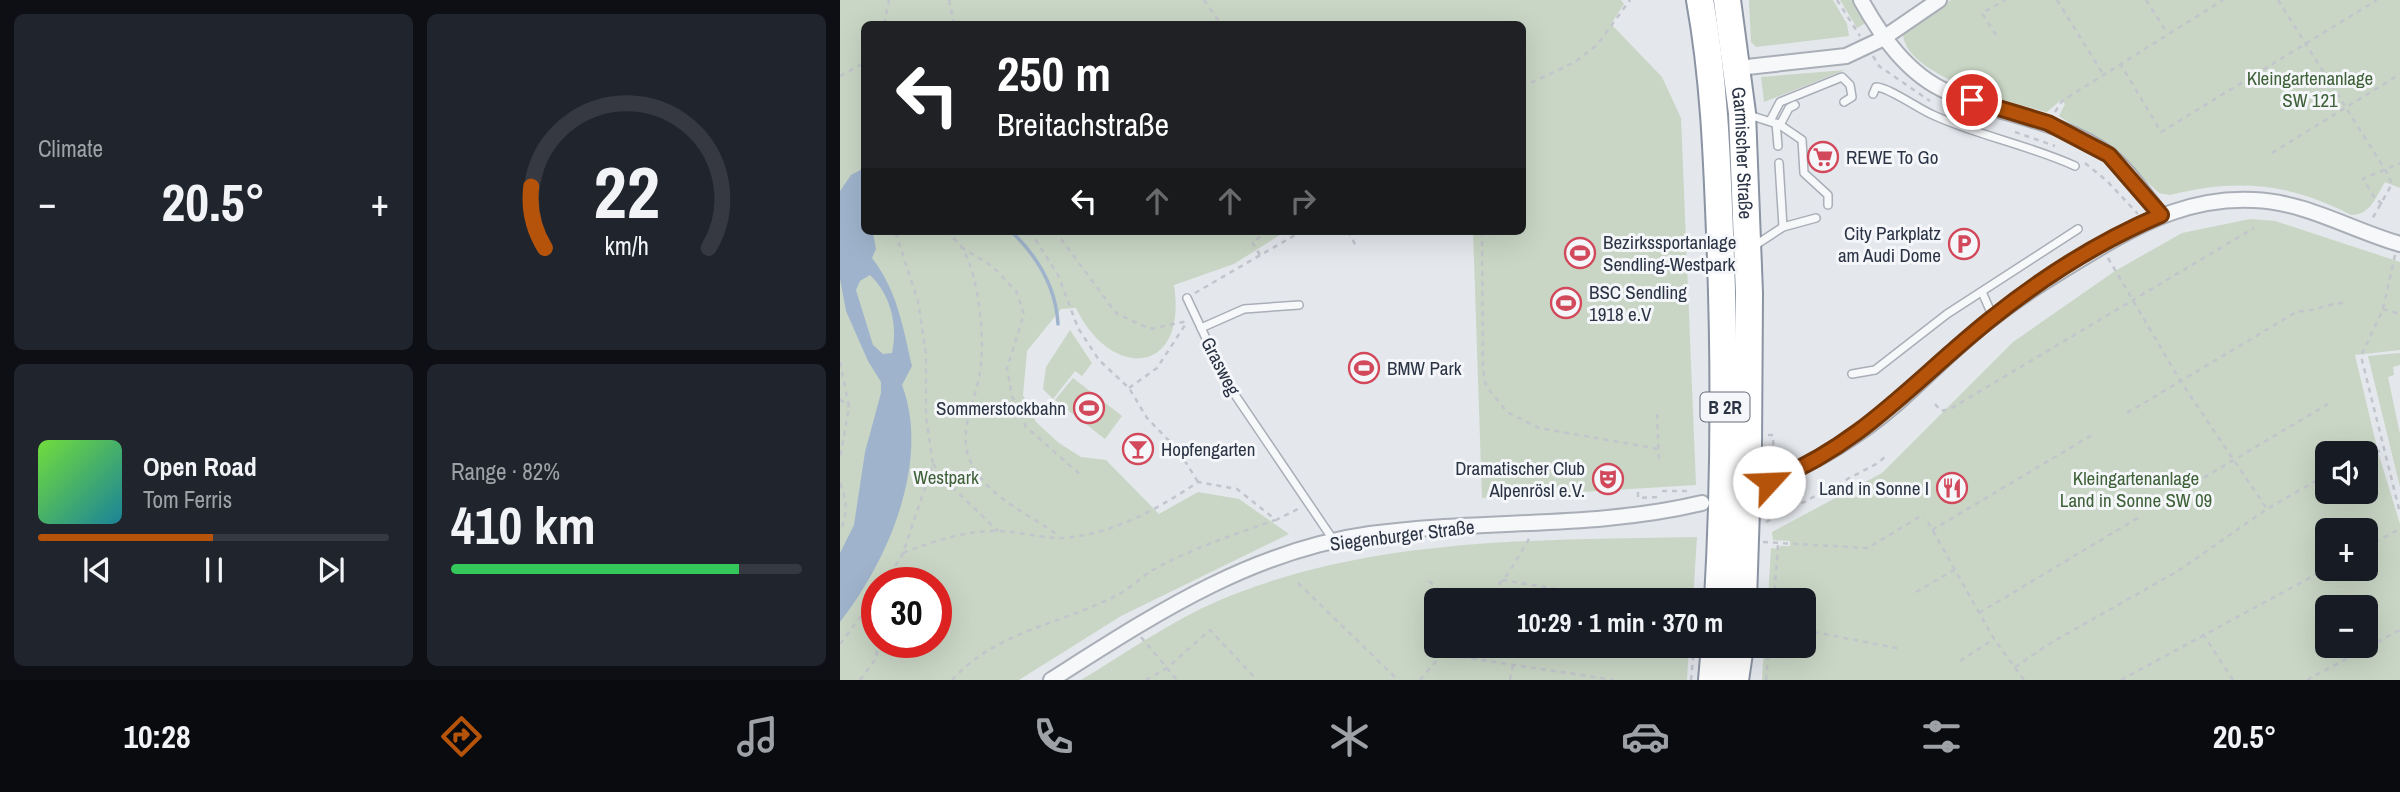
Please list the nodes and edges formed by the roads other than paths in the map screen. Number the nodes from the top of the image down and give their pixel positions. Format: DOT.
graph roads {
  1 [pos="1700,0"];
  2 [pos="1727,0"];
  3 [pos="1861,0"];
  4 [pos="1939,0"];
  5 [pos="1882,39"];
  6 [pos="1738,68"];
  7 [pos="1873,94"];
  8 [pos="1844,102"];
  9 [pos="1795,105"];
  10 [pos="1742,113"];
  11 [pos="1775,123"];
  12 [pos="1778,146"];
  13 [pos="1779,163"];
  14 [pos="2075,166"];
  15 [pos="1828,205"];
  16 [pos="2161,215"];
  17 [pos="1816,218"];
  18 [pos="1783,227"];
  19 [pos="2078,229"];
  20 [pos="2399,244"];
  21 [pos="1747,251"];
  22 [pos="1982,292"];
  23 [pos="1187,298"];
  24 [pos="1299,305"];
  25 [pos="1993,317"];
  26 [pos="1201,328"];
  27 [pos="1852,374"];
  28 [pos="1769,482"];
  29 [pos="1702,503"];
  30 [pos="1334,541"];
  31 [pos="1719,588"];
  32 [pos="1743,588"];
  33 [pos="1715,658"];
  34 [pos="1051,680"];
  35 [pos="1712,680"];
  1 -- 31 [label="highway, Garmischer Straße / B 2R"];
  2 -- 6 [label="highway, Garmischer Straße / B 2R"];
  3 -- 5 [label="street"];
  4 -- 5 [label="street"];
  5 -- 6 [label="street"];
  5 -- 16 [label="street"];
  6 -- 10 [label="highway, Garmischer Straße / B 2R"];
  7 -- 14 [label="lane"];
  8 -- 11 [label="lane"];
  9 -- 11 [label="lane"];
  10 -- 11 [label="lane"];
  10 -- 21 [label="highway, Garmischer Straße / B 2R"];
  11 -- 12 [label="lane"];
  11 -- 15 [label="lane"];
  13 -- 18 [label="lane"];
  16 -- 20 [label="street"];
  16 -- 25 [label="street"];
  17 -- 18 [label="lane"];
  18 -- 21 [label="lane"];
  19 -- 22 [label="lane"];
  21 -- 32 [label="highway, Garmischer Straße / B 2R"];
  22 -- 25 [label="lane"];
  22 -- 27 [label="lane"];
  23 -- 26 [label="lane, Grasweg"];
  24 -- 26 [label="lane"];
  25 -- 28 [label="street"];
  26 -- 30 [label="lane, Grasweg"];
  29 -- 30 [label="street, Siegenburger Straße"];
  30 -- 34 [label="street, Siegenburger Straße"];
  33 -- 35 [label="highway"];
}
